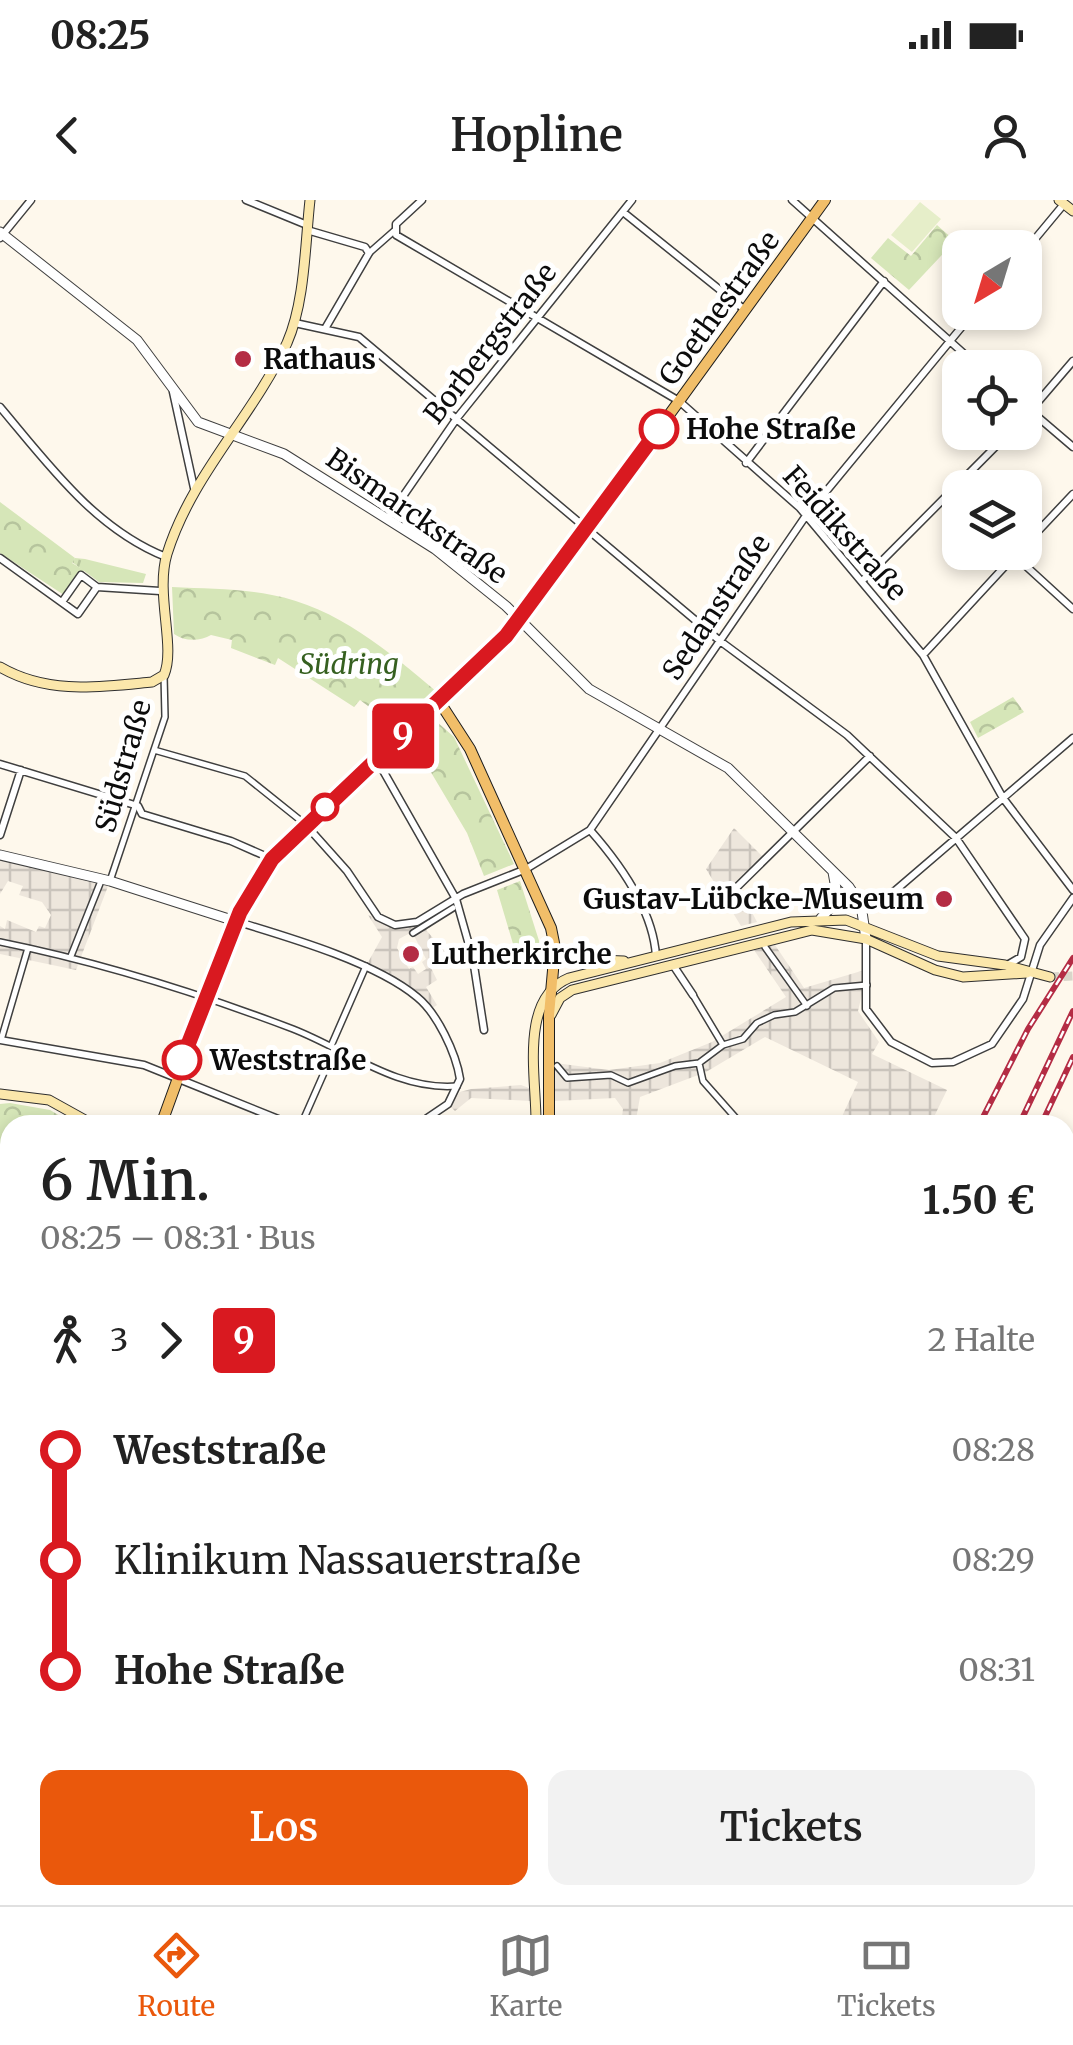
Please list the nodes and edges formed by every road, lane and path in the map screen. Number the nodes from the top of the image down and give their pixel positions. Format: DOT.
graph roads {
  1 [pos="31,200"];
  2 [pos="246,200"];
  3 [pos="310,200"];
  4 [pos="422,200"];
  5 [pos="632,200"];
  6 [pos="792,200"];
  7 [pos="825,200"];
  8 [pos="1062,202"];
  9 [pos="1073,211"];
  10 [pos="623,212"];
  11 [pos="812,218"];
  12 [pos="307,228"];
  13 [pos="1041,230"];
  14 [pos="394,231"];
  15 [pos="1,235"];
  16 [pos="369,253"];
  17 [pos="885,281"];
  18 [pos="746,310"];
  19 [pos="537,319"];
  20 [pos="293,322"];
  21 [pos="326,327"];
  22 [pos="960,330"];
  23 [pos="950,342"];
  24 [pos="959,350"];
  25 [pos="1073,361"];
  26 [pos="173,390"];
  27 [pos="1042,395"];
  28 [pos="679,401"];
  29 [pos="0,407"];
  30 [pos="457,418"];
  31 [pos="1042,423"];
  32 [pos="230,436"];
  33 [pos="1073,446"];
  34 [pos="992,450"];
  35 [pos="746,463"];
  36 [pos="194,488"];
  37 [pos="1073,494"];
  38 [pos="804,517"];
  39 [pos="388,518"];
  40 [pos="1042,527"];
  41 [pos="586,530"];
  42 [pos="166,556"];
  43 [pos="0,558"];
  44 [pos="1001,570"];
  45 [pos="1033,570"];
  46 [pos="862,581"];
  47 [pos="97,587"];
  48 [pos="160,591"];
  49 [pos="62,602"];
  50 [pos="1073,609"];
  51 [pos="520,619"];
  52 [pos="720,641"];
  53 [pos="923,655"];
  54 [pos="0,668"];
  55 [pos="164,675"];
  56 [pos="439,702"];
  57 [pos="660,728"];
  58 [pos="1073,738"];
  59 [pos="154,750"];
  60 [pos="870,756"];
  61 [pos="377,760"];
  62 [pos="0,764"];
  63 [pos="21,770"];
  64 [pos="1003,798"];
  65 [pos="138,806"];
  66 [pos="305,824"];
  67 [pos="590,830"];
  68 [pos="794,831"];
  69 [pos="0,835"];
  70 [pos="956,838"];
  71 [pos="0,855"];
  72 [pos="272,859"];
  73 [pos="829,865"];
  74 [pos="526,869"];
  75 [pos="106,881"];
  76 [pos="736,888"];
  77 [pos="1073,890"];
  78 [pos="890,895"];
  79 [pos="1073,898"];
  80 [pos="456,899"];
  81 [pos="453,908"];
  82 [pos="821,918"];
  83 [pos="236,921"];
  84 [pos="865,924"];
  85 [pos="413,934"];
  86 [pos="866,939"];
  87 [pos="0,942"];
  88 [pos="765,947"];
  89 [pos="28,948"];
  90 [pos="555,948"];
  91 [pos="71,956"];
  92 [pos="656,956"];
  93 [pos="636,961"];
  94 [pos="673,964"];
  95 [pos="1005,965"];
  96 [pos="365,967"];
  97 [pos="1029,973"];
  98 [pos="1050,977"];
  99 [pos="867,986"];
  100 [pos="552,987"];
  101 [pos="693,995"];
  102 [pos="204,999"];
  103 [pos="807,1006"];
  104 [pos="550,1017"];
  105 [pos="484,1030"];
  106 [pos="0,1041"];
  107 [pos="723,1045"];
  108 [pos="333,1047"];
  109 [pos="699,1063"];
  110 [pos="557,1066"];
  111 [pos="176,1076"];
  112 [pos="460,1085"];
  113 [pos="0,1094"];
  114 [pos="76,1115"];
  115 [pos="164,1115"];
  116 [pos="269,1115"];
  117 [pos="305,1115"];
  118 [pos="432,1115"];
  119 [pos="536,1115"];
  120 [pos="549,1115"];
  121 [pos="733,1115"];
  1 -- 15 [label="street"];
  2 -- 12 [label="street"];
  3 -- 12 [label="main road, Südstraße"];
  4 -- 14 [label="street"];
  5 -- 10 [label="street, Borbergstraße"];
  6 -- 11 [label="street"];
  7 -- 11 [label="main road, Goethestraße"];
  8 -- 9 [label="main road"];
  8 -- 13 [label="street"];
  10 -- 18 [label="street"];
  10 -- 19 [label="street, Borbergstraße"];
  11 -- 17 [label="street"];
  11 -- 18 [label="main road, Goethestraße"];
  12 -- 16 [label="street"];
  12 -- 20 [label="main road, Südstraße"];
  14 -- 16 [label="street"];
  14 -- 19 [label="street, Feidikstraße"];
  15 -- 26 [label="street, Bismarckstraße"];
  16 -- 21 [label="street"];
  17 -- 23 [label="street"];
  17 -- 35 [label="street"];
  18 -- 28 [label="main road, Goethestraße"];
  19 -- 28 [label="street, Feidikstraße"];
  19 -- 30 [label="street, Borbergstraße"];
  20 -- 21 [label="street"];
  20 -- 32 [label="main road, Südstraße"];
  21 -- 30 [label="street"];
  22 -- 23 [label="street, Sedanstraße"];
  23 -- 24 [label="street"];
  23 -- 38 [label="street, Sedanstraße"];
  25 -- 27 [label="street"];
  26 -- 32 [label="street, Bismarckstraße"];
  26 -- 36 [label="street"];
  28 -- 35 [label="street, Feidikstraße"];
  28 -- 41 [label="main road, Goethestraße"];
  29 -- 42 [label="street"];
  30 -- 39 [label="street, Borbergstraße"];
  30 -- 41 [label="street"];
  31 -- 33 [label="street"];
  32 -- 36 [label="main road, Südstraße"];
  32 -- 39 [label="street, Bismarckstraße"];
  34 -- 46 [label="street"];
  35 -- 38 [label="street, Feidikstraße"];
  36 -- 42 [label="main road, Südstraße"];
  37 -- 40 [label="street"];
  38 -- 46 [label="street, Feidikstraße"];
  38 -- 52 [label="street, Sedanstraße"];
  39 -- 51 [label="street, Bismarckstraße"];
  41 -- 51 [label="main road, Goethestraße"];
  41 -- 52 [label="street"];
  42 -- 48 [label="main road, Südstraße"];
  43 -- 49 [label="street"];
  44 -- 53 [label="street"];
  45 -- 50 [label="street"];
  46 -- 53 [label="street, Feidikstraße"];
  47 -- 48 [label="street"];
  47 -- 49 [label="street"];
  47 -- 49 [label="street"];
  48 -- 55 [label="main road, Südstraße"];
  51 -- 56 [label="main road, Goethestraße"];
  51 -- 57 [label="street, Bismarckstraße"];
  52 -- 57 [label="street, Sedanstraße"];
  52 -- 60 [label="street"];
  53 -- 64 [label="street, Feidikstraße"];
  54 -- 55 [label="main road"];
  55 -- 59 [label="street, Südstraße"];
  56 -- 61 [label="main road, Goethestraße"];
  56 -- 74 [label="main road"];
  57 -- 67 [label="street, Sedanstraße"];
  57 -- 68 [label="street, Bismarckstraße"];
  58 -- 64 [label="street"];
  59 -- 65 [label="street, Südstraße"];
  59 -- 66 [label="street"];
  60 -- 68 [label="street"];
  60 -- 70 [label="street"];
  61 -- 66 [label="main road, Goethestraße"];
  61 -- 80 [label="street"];
  62 -- 63 [label="street"];
  63 -- 65 [label="street"];
  63 -- 69 [label="street"];
  64 -- 70 [label="street"];
  64 -- 77 [label="street, Feidikstraße"];
  65 -- 72 [label="street"];
  65 -- 75 [label="street, Südstraße"];
  66 -- 72 [label="main road, Goethestraße"];
  66 -- 80 [label="street, Sedanstraße"];
  67 -- 74 [label="street, Sedanstraße"];
  67 -- 92 [label="street"];
  68 -- 73 [label="street, Bismarckstraße"];
  68 -- 76 [label="street"];
  70 -- 78 [label="street"];
  70 -- 95 [label="street"];
  71 -- 75 [label="street"];
  72 -- 83 [label="main road, Goethestraße"];
  73 -- 82 [label="street"];
  73 -- 84 [label="street, Bismarckstraße"];
  74 -- 80 [label="street, Sedanstraße"];
  74 -- 90 [label="main road"];
  75 -- 83 [label="street"];
  75 -- 91 [label="street, Südstraße"];
  79 -- 97 [label="street"];
  80 -- 105 [label="street"];
  81 -- 85 [label="street"];
  82 -- 84 [label="main road"];
  82 -- 92 [label="main road"];
  83 -- 96 [label="street"];
  83 -- 102 [label="main road, Goethestraße"];
  84 -- 86 [label="street"];
  84 -- 95 [label="main road"];
  86 -- 94 [label="main road"];
  86 -- 97 [label="main road"];
  86 -- 99 [label="street"];
  87 -- 89 [label="street"];
  88 -- 103 [label="street"];
  89 -- 91 [label="street"];
  89 -- 106 [label="street"];
  90 -- 93 [label="main road"];
  90 -- 100 [label="main road"];
  91 -- 102 [label="street"];
  92 -- 93 [label="main road"];
  93 -- 100 [label="main road"];
  94 -- 101 [label="street"];
  94 -- 104 [label="main road"];
  95 -- 97 [label="main road"];
  96 -- 108 [label="street"];
  96 -- 112 [label="street"];
  97 -- 98 [label="main road"];
  97 -- 99 [label="street"];
  99 -- 103 [label="street"];
  100 -- 104 [label="main road"];
  100 -- 119 [label="main road"];
  101 -- 107 [label="street"];
  102 -- 108 [label="street"];
  102 -- 111 [label="main road, Goethestraße"];
  103 -- 107 [label="street"];
  104 -- 120 [label="main road"];
  106 -- 111 [label="street"];
  107 -- 109 [label="street"];
  108 -- 112 [label="street"];
  108 -- 117 [label="street"];
  109 -- 110 [label="street"];
  109 -- 121 [label="street"];
  111 -- 115 [label="main road, Goethestraße"];
  111 -- 116 [label="street"];
  112 -- 118 [label="street"];
  113 -- 114 [label="main road"];
}
